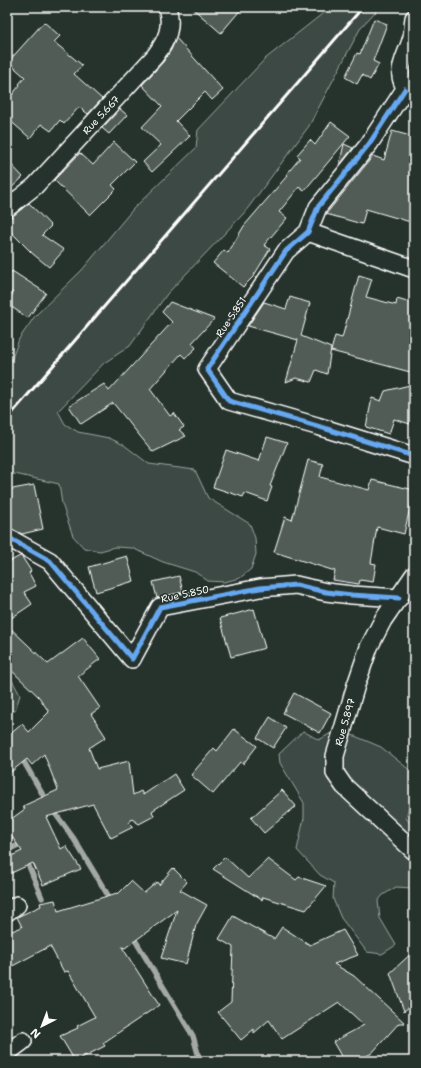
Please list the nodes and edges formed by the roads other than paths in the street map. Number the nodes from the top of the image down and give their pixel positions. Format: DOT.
graph roads {
  1 [pos="167,7"];
  2 [pos="411,7"];
  3 [pos="414,10"];
  4 [pos="414,18"];
  5 [pos="410,93"];
  6 [pos="7,208"];
  7 [pos="308,232"];
  8 [pos="414,269"];
  9 [pos="414,456"];
  10 [pos="7,537"];
  11 [pos="414,575"];
  12 [pos="398,598"];
  13 [pos="414,851"];
  14 [pos="22,1041"];
  15 [pos="7,1053"];
  1 -- 6 [label="street, Rue 5.667"];
  2 -- 3 [label="street"];
  4 -- 5 [label="street"];
  5 -- 7 [label="street, Rue 5.851"];
  7 -- 8 [label="street"];
  7 -- 9 [label="street, Rue 5.851"];
  10 -- 12 [label="street, Rue 5.850"];
  11 -- 12 [label="street, Rue 5.897"];
  12 -- 13 [label="street, Rue 5.897"];
  14 -- 15 [label="street"];
}
